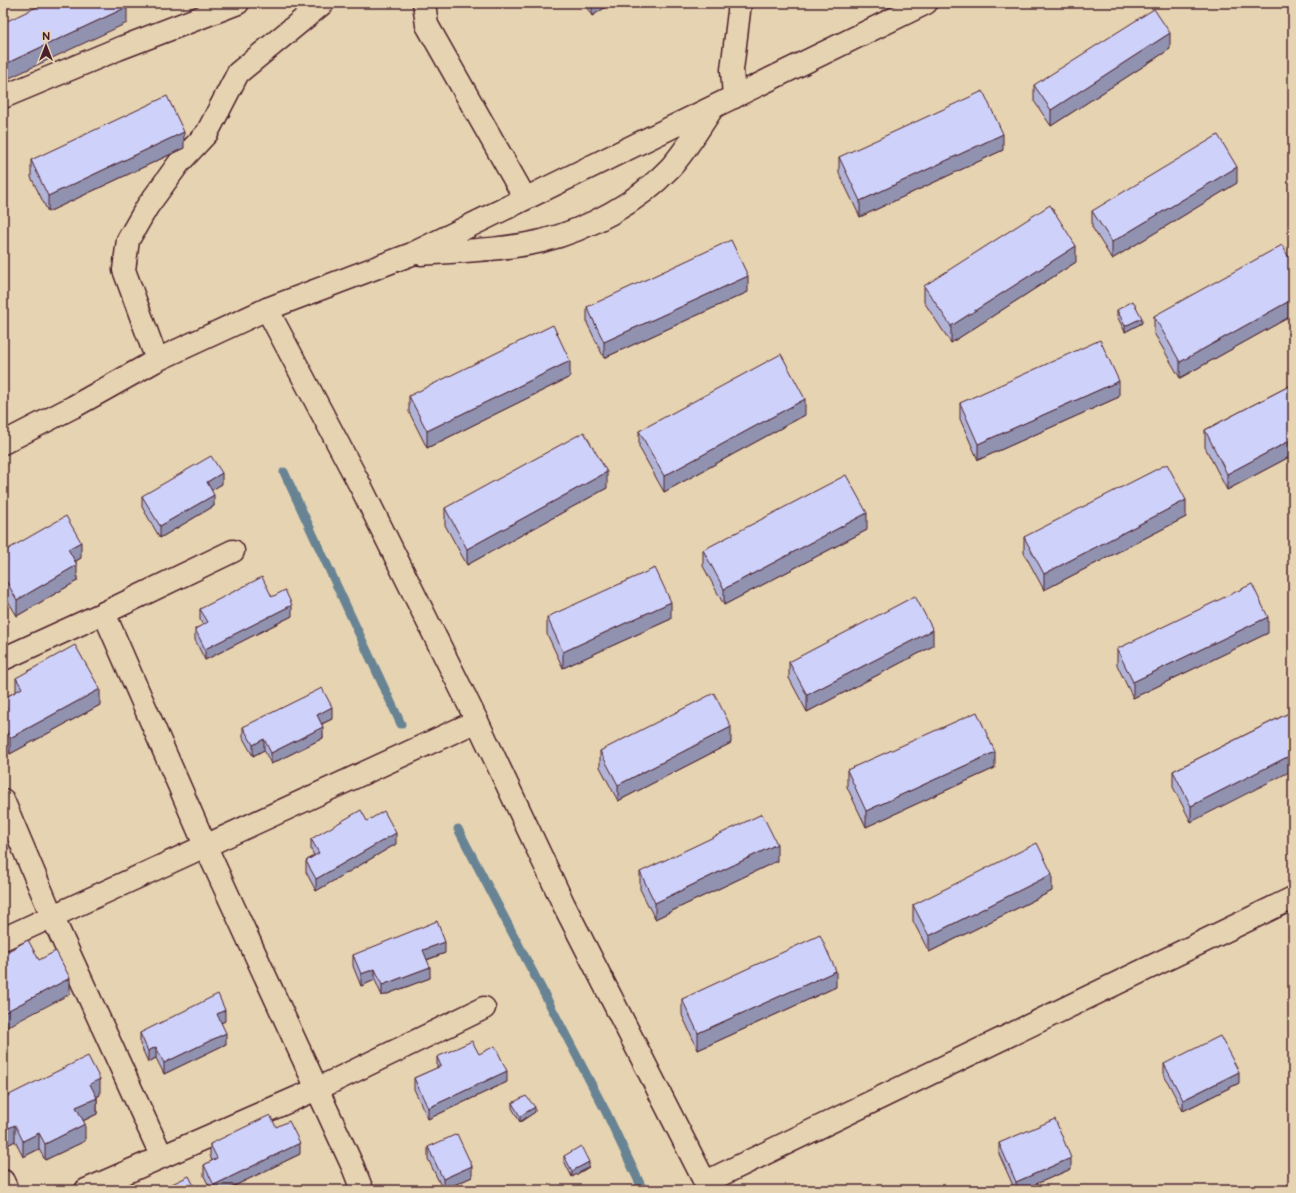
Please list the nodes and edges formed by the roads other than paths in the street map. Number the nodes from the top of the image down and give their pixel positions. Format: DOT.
graph roads {
  1 [pos="238,3"];
  2 [pos="323,3"];
  3 [pos="424,3"];
  4 [pos="740,3"];
  5 [pos="926,3"];
  6 [pos="3,97"];
  7 [pos="734,97"];
  8 [pos="713,107"];
  9 [pos="525,198"];
  10 [pos="412,254"];
  11 [pos="267,309"];
  12 [pos="157,360"];
  13 [pos="3,443"];
  14 [pos="234,551"];
  15 [pos="104,613"];
  16 [pos="3,659"];
  17 [pos="477,720"];
  18 [pos="3,800"];
  19 [pos="205,845"];
  20 [pos="1293,898"];
  21 [pos="52,916"];
  22 [pos="3,939"];
  23 [pos="484,1008"];
  24 [pos="317,1089"];
  25 [pos="162,1157"];
  26 [pos="3,1181"];
  27 [pos="707,1186"];
  28 [pos="7,1190"];
  29 [pos="86,1190"];
  30 [pos="362,1190"];
  1 -- 6 [label="lane"];
  2 -- 12 [label="lane"];
  3 -- 9 [label="lane"];
  4 -- 7 [label="lane"];
  5 -- 7 [label="lane"];
  7 -- 8 [label="lane"];
  8 -- 9 [label="lane"];
  8 -- 10 [label="lane"];
  9 -- 10 [label="lane"];
  10 -- 11 [label="lane"];
  11 -- 12 [label="lane"];
  11 -- 17 [label="lane"];
  12 -- 13 [label="lane"];
  14 -- 15 [label="lane"];
  15 -- 16 [label="lane"];
  15 -- 19 [label="lane"];
  17 -- 19 [label="lane"];
  17 -- 27 [label="lane"];
  18 -- 21 [label="lane"];
  19 -- 21 [label="lane"];
  19 -- 24 [label="lane"];
  20 -- 27 [label="lane"];
  21 -- 22 [label="lane"];
  21 -- 25 [label="lane"];
  23 -- 24 [label="lane"];
  24 -- 25 [label="lane"];
  24 -- 30 [label="lane"];
  25 -- 29 [label="lane"];
  26 -- 28 [label="lane"];
}
